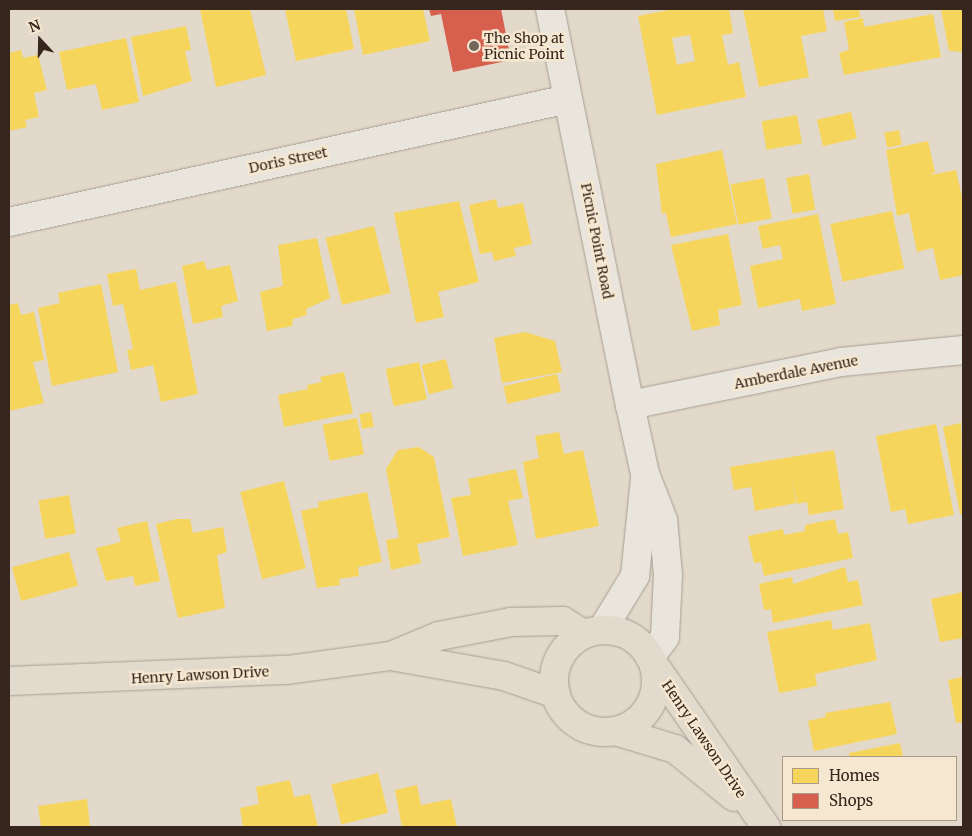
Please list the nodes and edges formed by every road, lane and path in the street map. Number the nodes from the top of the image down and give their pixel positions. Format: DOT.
graph roads {
  1 [pos="550,9"];
  2 [pos="568,99"];
  3 [pos="9,222"];
  4 [pos="963,350"];
  5 [pos="630,405"];
  6 [pos="645,474"];
  7 [pos="593,632"];
  8 [pos="391,656"];
  9 [pos="652,662"];
  10 [pos="9,681"];
  11 [pos="556,694"];
  12 [pos="616,730"];
  13 [pos="759,820"];
  1 -- 2 [label="street, Picnic Point Road"];
  2 -- 3 [label="street, Doris Street"];
  2 -- 5 [label="street, Picnic Point Road"];
  4 -- 5 [label="street, Amberdale Avenue"];
  5 -- 6 [label="street, Picnic Point Road"];
  6 -- 7 [label="street, Picnic Point Road"];
  6 -- 9 [label="street, Picnic Point Road"];
  7 -- 8 [label="main road, Henry Lawson Drive"];
  7 -- 9 [label="main road"];
  7 -- 11 [label="main road"];
  8 -- 10 [label="main road, Henry Lawson Drive"];
  8 -- 11 [label="main road, Henry Lawson Drive"];
  9 -- 12 [label="main road"];
  9 -- 13 [label="main road, Henry Lawson Drive"];
  11 -- 12 [label="main road"];
  12 -- 13 [label="main road, Henry Lawson Drive"];
}
